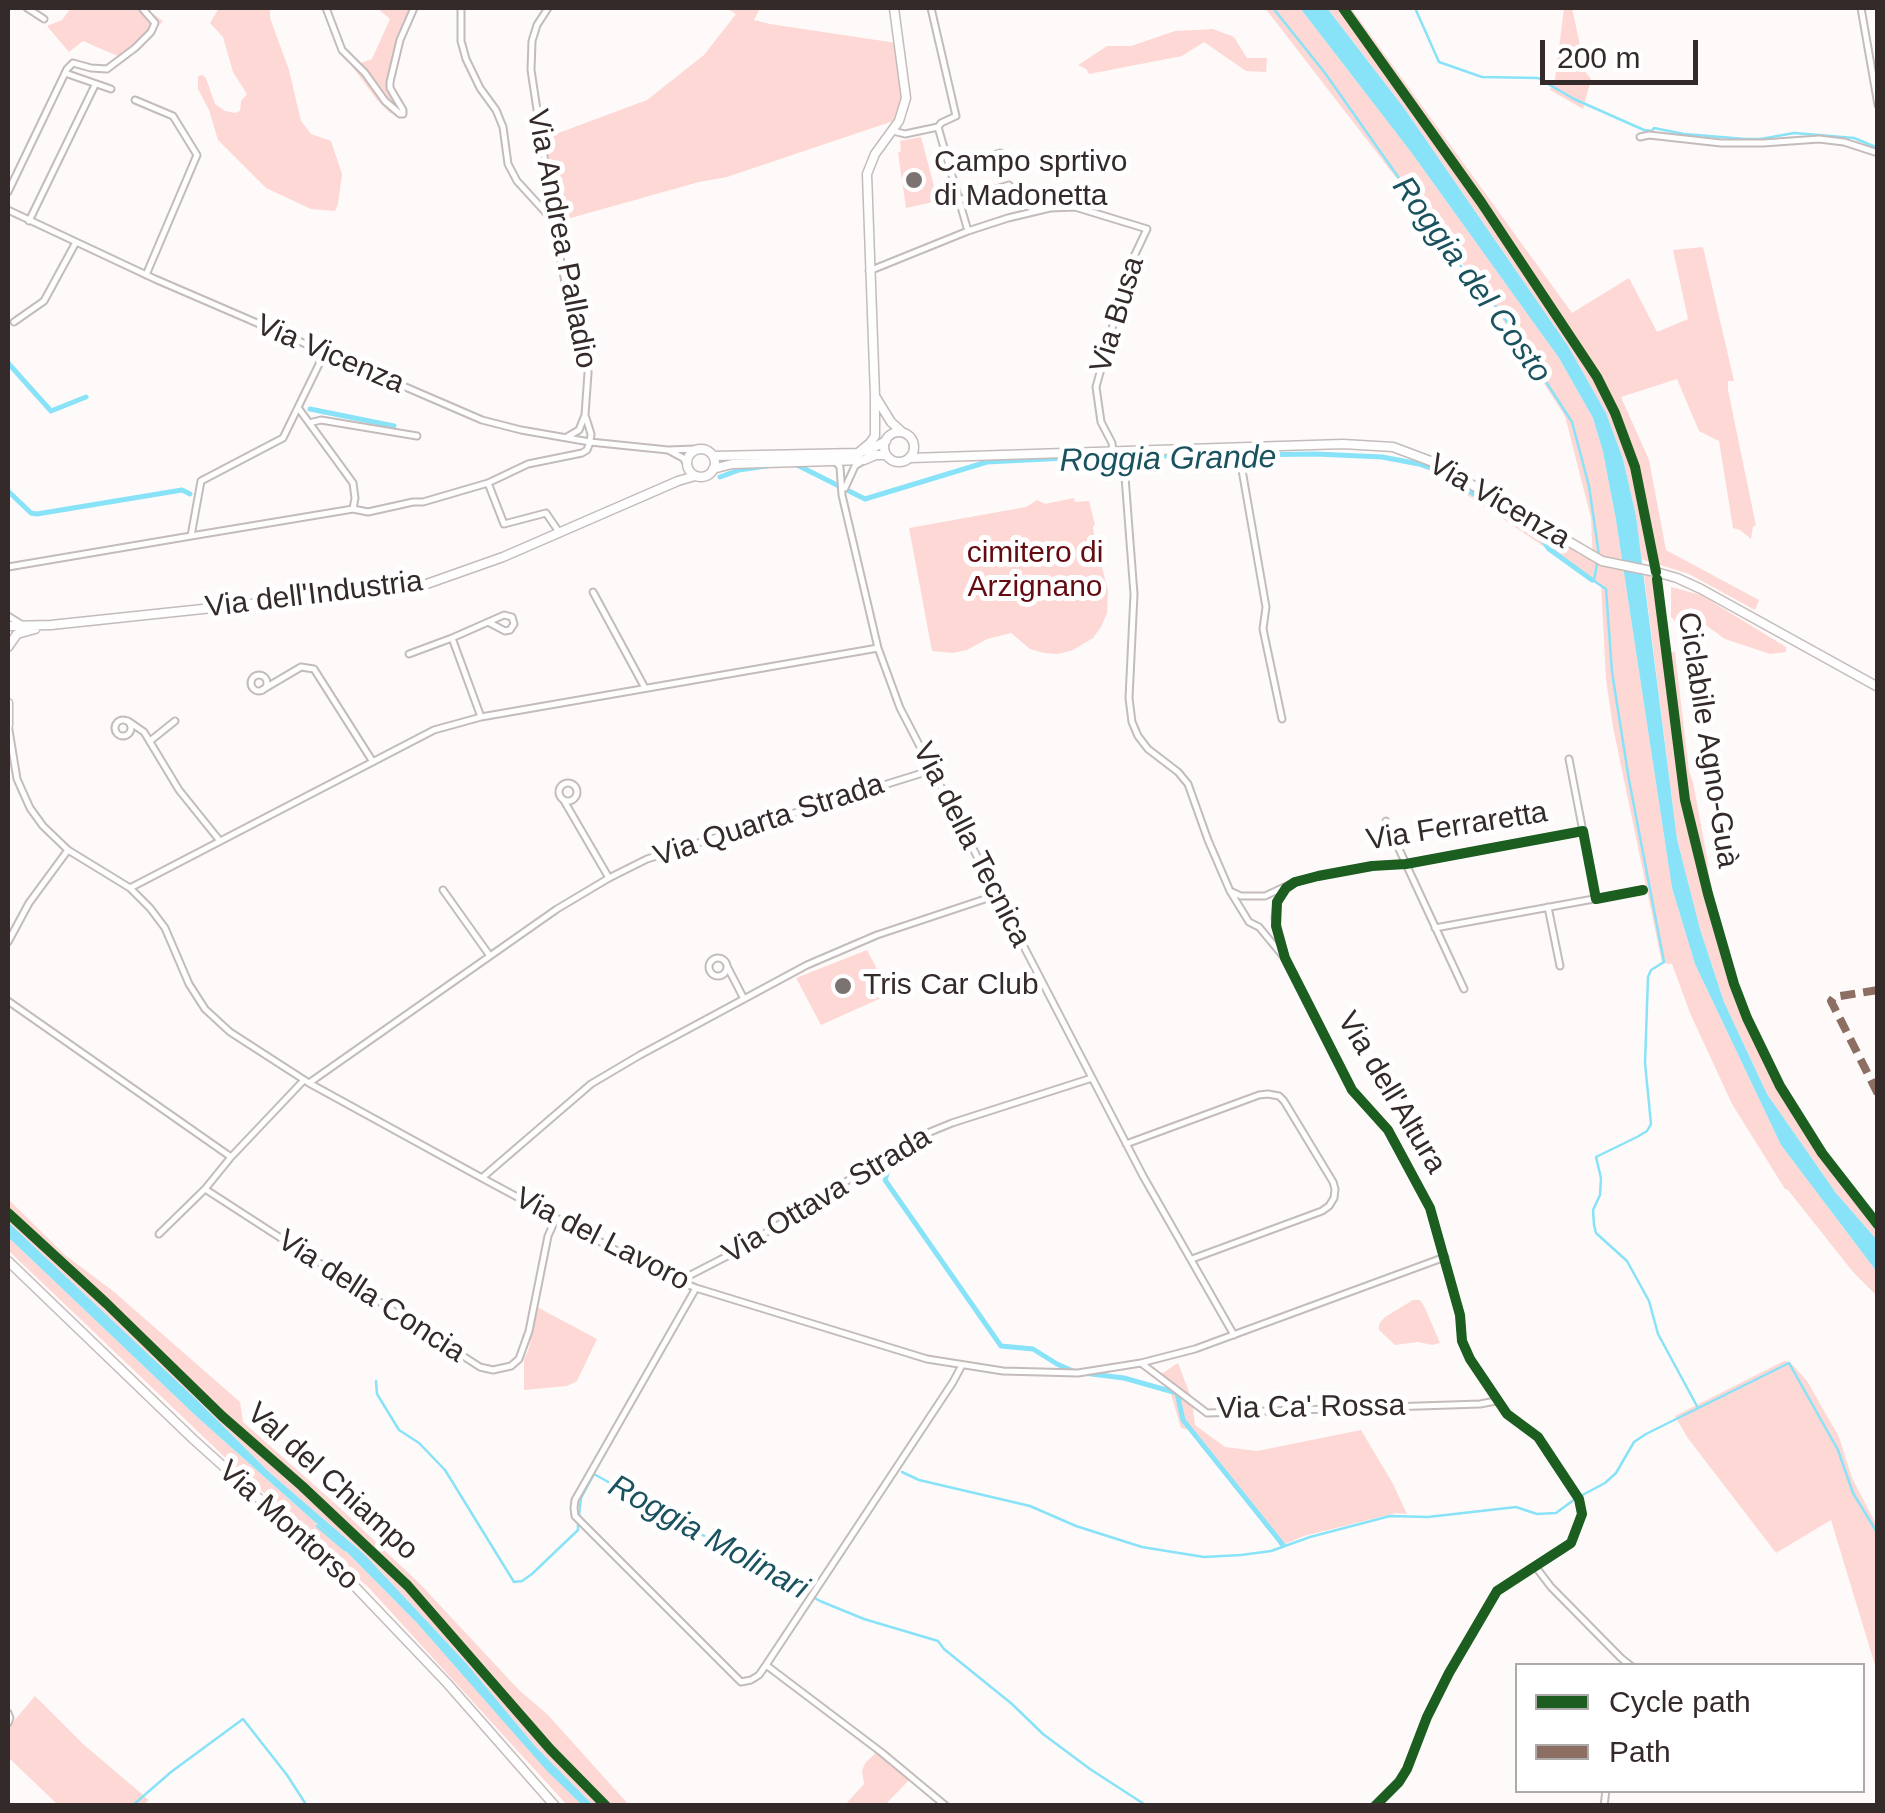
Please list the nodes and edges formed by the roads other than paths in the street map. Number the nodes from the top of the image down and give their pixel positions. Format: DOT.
graph roads {
  1 [pos="27,8"];
  2 [pos="142,8"];
  3 [pos="326,8"];
  4 [pos="414,8"];
  5 [pos="461,8"];
  6 [pos="548,8"];
  7 [pos="894,8"];
  8 [pos="931,8"];
  9 [pos="1861,8"];
  10 [pos="44,19"];
  11 [pos="65,73"];
  12 [pos="95,85"];
  13 [pos="110,89"];
  14 [pos="135,100"];
  15 [pos="1878,106"];
  16 [pos="938,127"];
  17 [pos="893,132"];
  18 [pos="1640,137"];
  19 [pos="1000,152"];
  20 [pos="1878,153"];
  21 [pos="950,168"];
  22 [pos="11,176"];
  23 [pos="1009,185"];
  24 [pos="8,192"];
  25 [pos="960,200"];
  26 [pos="8,210"];
  27 [pos="554,217"];
  28 [pos="29,221"];
  29 [pos="968,231"];
  30 [pos="76,243"];
  31 [pos="870,271"];
  32 [pos="146,274"];
  33 [pos="14,322"];
  34 [pos="325,352"];
  35 [pos="876,396"];
  36 [pos="299,409"];
  37 [pos="585,415"];
  38 [pos="309,423"];
  39 [pos="579,430"];
  40 [pos="902,432"];
  41 [pos="417,436"];
  42 [pos="564,438"];
  43 [pos="888,438"];
  44 [pos="579,441"];
  45 [pos="590,442"];
  46 [pos="914,444"];
  47 [pos="1238,447"];
  48 [pos="696,449"];
  49 [pos="668,450"];
  50 [pos="1118,451"];
  51 [pos="886,455"];
  52 [pos="713,456"];
  53 [pos="861,456"];
  54 [pos="941,456"];
  55 [pos="910,458"];
  56 [pos="835,461"];
  57 [pos="687,466"];
  58 [pos="713,469"];
  59 [pos="695,476"];
  60 [pos="678,481"];
  61 [pos="488,483"];
  62 [pos="842,496"];
  63 [pos="353,510"];
  64 [pos="559,532"];
  65 [pos="191,536"];
  66 [pos="8,567"];
  67 [pos="593,592"];
  68 [pos="8,616"];
  69 [pos="488,622"];
  70 [pos="24,625"];
  71 [pos="51,625"];
  72 [pos="8,626"];
  73 [pos="452,638"];
  74 [pos="8,648"];
  75 [pos="878,648"];
  76 [pos="409,654"];
  77 [pos="262,676"];
  78 [pos="280,680"];
  79 [pos="646,688"];
  80 [pos="1878,688"];
  81 [pos="262,690"];
  82 [pos="8,703"];
  83 [pos="481,717"];
  84 [pos="1282,719"];
  85 [pos="175,721"];
  86 [pos="128,722"];
  87 [pos="8,725"];
  88 [pos="144,732"];
  89 [pos="126,735"];
  90 [pos="150,741"];
  91 [pos="1568,760"];
  92 [pos="372,762"];
  93 [pos="8,769"];
  94 [pos="932,770"];
  95 [pos="18,779"];
  96 [pos="574,798"];
  97 [pos="563,799"];
  98 [pos="570,815"];
  99 [pos="1386,821"];
  100 [pos="1583,831"];
  101 [pos="220,841"];
  102 [pos="68,850"];
  103 [pos="1406,864"];
  104 [pos="608,878"];
  105 [pos="130,888"];
  106 [pos="1286,888"];
  107 [pos="443,890"];
  108 [pos="1643,890"];
  109 [pos="1230,891"];
  110 [pos="997,895"];
  111 [pos="1265,896"];
  112 [pos="1254,897"];
  113 [pos="1596,898"];
  114 [pos="1276,908"];
  115 [pos="1548,908"];
  116 [pos="1245,912"];
  117 [pos="1275,918"];
  118 [pos="1259,927"];
  119 [pos="1435,928"];
  120 [pos="8,942"];
  121 [pos="490,956"];
  122 [pos="1285,958"];
  123 [pos="726,965"];
  124 [pos="1560,966"];
  125 [pos="719,976"];
  126 [pos="734,978"];
  127 [pos="1464,989"];
  128 [pos="744,999"];
  129 [pos="8,1000"];
  130 [pos="1092,1078"];
  131 [pos="306,1081"];
  132 [pos="1126,1144"];
  133 [pos="231,1157"];
  134 [pos="482,1178"];
  135 [pos="204,1189"];
  136 [pos="556,1218"];
  137 [pos="159,1234"];
  138 [pos="1445,1257"];
  139 [pos="1191,1260"];
  140 [pos="8,1261"];
  141 [pos="677,1282"];
  142 [pos="696,1288"];
  143 [pos="1234,1335"];
  144 [pos="1141,1363"];
  145 [pos="961,1366"];
  146 [pos="1496,1401"];
  147 [pos="1535,1566"];
  148 [pos="1627,1663"];
  149 [pos="766,1666"];
  150 [pos="8,1713"];
  151 [pos="8,1723"];
  152 [pos="555,1806"];
  153 [pos="946,1806"];
  154 [pos="1375,1806"];
  1 -- 10 [label="street"];
  2 -- 11 [label="street"];
  3 -- 4 [label="street"];
  5 -- 27 [label="street"];
  6 -- 27 [label="street, Via Andrea Palladio"];
  7 -- 17 [label="main road"];
  8 -- 16 [label="street"];
  9 -- 15 [label="street"];
  11 -- 12 [label="street"];
  11 -- 22 [label="street"];
  12 -- 13 [label="street"];
  12 -- 28 [label="street"];
  14 -- 32 [label="street"];
  16 -- 17 [label="street"];
  16 -- 21 [label="street"];
  17 -- 31 [label="main road"];
  18 -- 20 [label="street"];
  19 -- 21 [label="street"];
  21 -- 25 [label="street"];
  22 -- 24 [label="street"];
  23 -- 25 [label="street"];
  25 -- 29 [label="street"];
  26 -- 28 [label="street, Via Vicenza"];
  27 -- 37 [label="street, Via Andrea Palladio"];
  28 -- 30 [label="street, Via Vicenza"];
  29 -- 31 [label="street, Via Busa"];
  29 -- 50 [label="street, Via Busa"];
  30 -- 32 [label="street, Via Vicenza"];
  30 -- 33 [label="street"];
  31 -- 35 [label="main road"];
  32 -- 34 [label="street, Via Vicenza"];
  34 -- 36 [label="street"];
  34 -- 42 [label="street, Via Vicenza"];
  35 -- 40 [label="main road"];
  35 -- 43 [label="main road"];
  35 -- 53 [label="main road"];
  36 -- 38 [label="street"];
  36 -- 65 [label="street"];
  37 -- 39 [label="street"];
  37 -- 45 [label="street"];
  38 -- 41 [label="street"];
  38 -- 63 [label="street"];
  39 -- 42 [label="street"];
  39 -- 44 [label="street"];
  40 -- 43 [label="main road, Via Vicenza"];
  40 -- 46 [label="main road, Via Vicenza"];
  42 -- 44 [label="street, Via Vicenza"];
  43 -- 51 [label="main road"];
  43 -- 53 [label="main road, Via Vicenza"];
  44 -- 45 [label="street, Via Vicenza"];
  45 -- 49 [label="street, Via Vicenza"];
  45 -- 61 [label="street"];
  46 -- 54 [label="main road, Via Vicenza"];
  46 -- 55 [label="main road"];
  47 -- 50 [label="main road, Via Vicenza"];
  47 -- 80 [label="main road, Via Vicenza"];
  47 -- 84 [label="street"];
  48 -- 49 [label="street, Via Vicenza"];
  48 -- 52 [label="main road, Via Vicenza"];
  48 -- 57 [label="main road"];
  49 -- 57 [label="street"];
  50 -- 54 [label="main road, Via Vicenza"];
  50 -- 109 [label="street, Via dell'Altura"];
  51 -- 53 [label="main road, Via Vicenza"];
  51 -- 55 [label="main road, Via Vicenza"];
  52 -- 53 [label="main road, Via Vicenza"];
  52 -- 58 [label="main road"];
  53 -- 56 [label="main road, Via Vicenza"];
  53 -- 62 [label="street"];
  54 -- 55 [label="main road, Via Vicenza"];
  56 -- 58 [label="main road, Via Vicenza"];
  56 -- 62 [label="street, Via della Tecnica"];
  57 -- 59 [label="main road"];
  57 -- 60 [label="main road"];
  58 -- 59 [label="main road, Via Vicenza"];
  59 -- 60 [label="main road, Via dell'Industria"];
  60 -- 64 [label="main road, Via dell'Industria"];
  61 -- 63 [label="street"];
  61 -- 64 [label="street"];
  62 -- 75 [label="street, Via della Tecnica"];
  63 -- 65 [label="street"];
  64 -- 71 [label="main road, Via dell'Industria"];
  65 -- 66 [label="street"];
  67 -- 79 [label="street"];
  68 -- 70 [label="street"];
  69 -- 69 [label="street"];
  69 -- 73 [label="street"];
  70 -- 71 [label="main road, Via dell'Industria"];
  70 -- 72 [label="main road, Via dell'Industria"];
  71 -- 74 [label="main road, Via dell'Industria"];
  73 -- 76 [label="street"];
  73 -- 83 [label="street"];
  75 -- 79 [label="street"];
  75 -- 94 [label="street, Via della Tecnica"];
  77 -- 78 [label="street"];
  77 -- 81 [label="street"];
  77 -- 81 [label="street"];
  78 -- 81 [label="street"];
  78 -- 92 [label="street"];
  79 -- 83 [label="street"];
  82 -- 87 [label="main road"];
  83 -- 92 [label="street"];
  85 -- 90 [label="street"];
  86 -- 88 [label="street"];
  86 -- 89 [label="street"];
  86 -- 89 [label="street"];
  87 -- 95 [label="street, Via del Lavoro"];
  88 -- 89 [label="street"];
  88 -- 90 [label="street"];
  90 -- 101 [label="street"];
  91 -- 100 [label="street, Via Ferraretta"];
  92 -- 101 [label="street"];
  93 -- 95 [label="street, Via del Lavoro"];
  94 -- 104 [label="street, Via Quarta Strada"];
  94 -- 110 [label="street, Via della Tecnica"];
  95 -- 102 [label="street, Via del Lavoro"];
  96 -- 97 [label="street"];
  96 -- 97 [label="street"];
  96 -- 98 [label="street"];
  97 -- 98 [label="street"];
  98 -- 104 [label="street"];
  99 -- 103 [label="street, Via Ferraretta"];
  100 -- 103 [label="street, Via Ferraretta"];
  100 -- 113 [label="street, Via Ferraretta"];
  101 -- 105 [label="street"];
  102 -- 105 [label="street, Via del Lavoro"];
  102 -- 120 [label="street"];
  103 -- 106 [label="street, Via Ferraretta"];
  103 -- 119 [label="street, Via Ferraretta"];
  104 -- 121 [label="street, Via Quarta Strada"];
  105 -- 131 [label="street, Via del Lavoro"];
  106 -- 111 [label="street, Via Ferraretta"];
  106 -- 114 [label="street"];
  107 -- 121 [label="street"];
  108 -- 113 [label="street"];
  109 -- 112 [label="street"];
  109 -- 116 [label="street, Via dell'Altura"];
  110 -- 128 [label="street"];
  110 -- 130 [label="street, Via della Tecnica"];
  111 -- 112 [label="street"];
  111 -- 114 [label="street"];
  112 -- 116 [label="street"];
  113 -- 115 [label="street"];
  114 -- 117 [label="street, Via dell'Altura"];
  115 -- 119 [label="street"];
  115 -- 124 [label="street"];
  116 -- 118 [label="street, Via dell'Altura"];
  117 -- 118 [label="street"];
  117 -- 122 [label="street, Via dell'Altura"];
  118 -- 122 [label="street, Via dell'Altura"];
  119 -- 127 [label="street, Via Ferraretta"];
  121 -- 131 [label="street, Via Quarta Strada"];
  122 -- 138 [label="street, Via dell'Altura"];
  123 -- 125 [label="street"];
  123 -- 125 [label="street"];
  123 -- 126 [label="street"];
  125 -- 126 [label="street"];
  126 -- 128 [label="street"];
  128 -- 134 [label="street"];
  129 -- 133 [label="street"];
  130 -- 132 [label="street, Via della Tecnica"];
  130 -- 141 [label="street, Via Ottava Strada"];
  131 -- 133 [label="street, Via Quarta Strada"];
  131 -- 134 [label="street, Via del Lavoro"];
  132 -- 139 [label="street, Via della Tecnica"];
  132 -- 139 [label="street"];
  133 -- 135 [label="street, Via Quarta Strada"];
  134 -- 136 [label="street, Via del Lavoro"];
  135 -- 136 [label="street, Via della Concia"];
  135 -- 137 [label="street, Via Quarta Strada"];
  136 -- 141 [label="street, Via del Lavoro"];
  138 -- 143 [label="street, Via del Lavoro"];
  138 -- 146 [label="street, Via dell'Altura"];
  139 -- 143 [label="street, Via della Tecnica"];
  140 -- 152 [label="main road, Via Montorso"];
  141 -- 142 [label="street, Via del Lavoro"];
  142 -- 145 [label="street, Via del Lavoro"];
  142 -- 149 [label="street"];
  143 -- 144 [label="street, Via del Lavoro"];
  144 -- 145 [label="street, Via del Lavoro"];
  144 -- 146 [label="street, Via Ca' Rossa"];
  145 -- 149 [label="street"];
  146 -- 147 [label="street, Via dell'Altura"];
  147 -- 148 [label="street"];
  147 -- 154 [label="street"];
  149 -- 153 [label="street"];
  150 -- 151 [label="street"];
}
